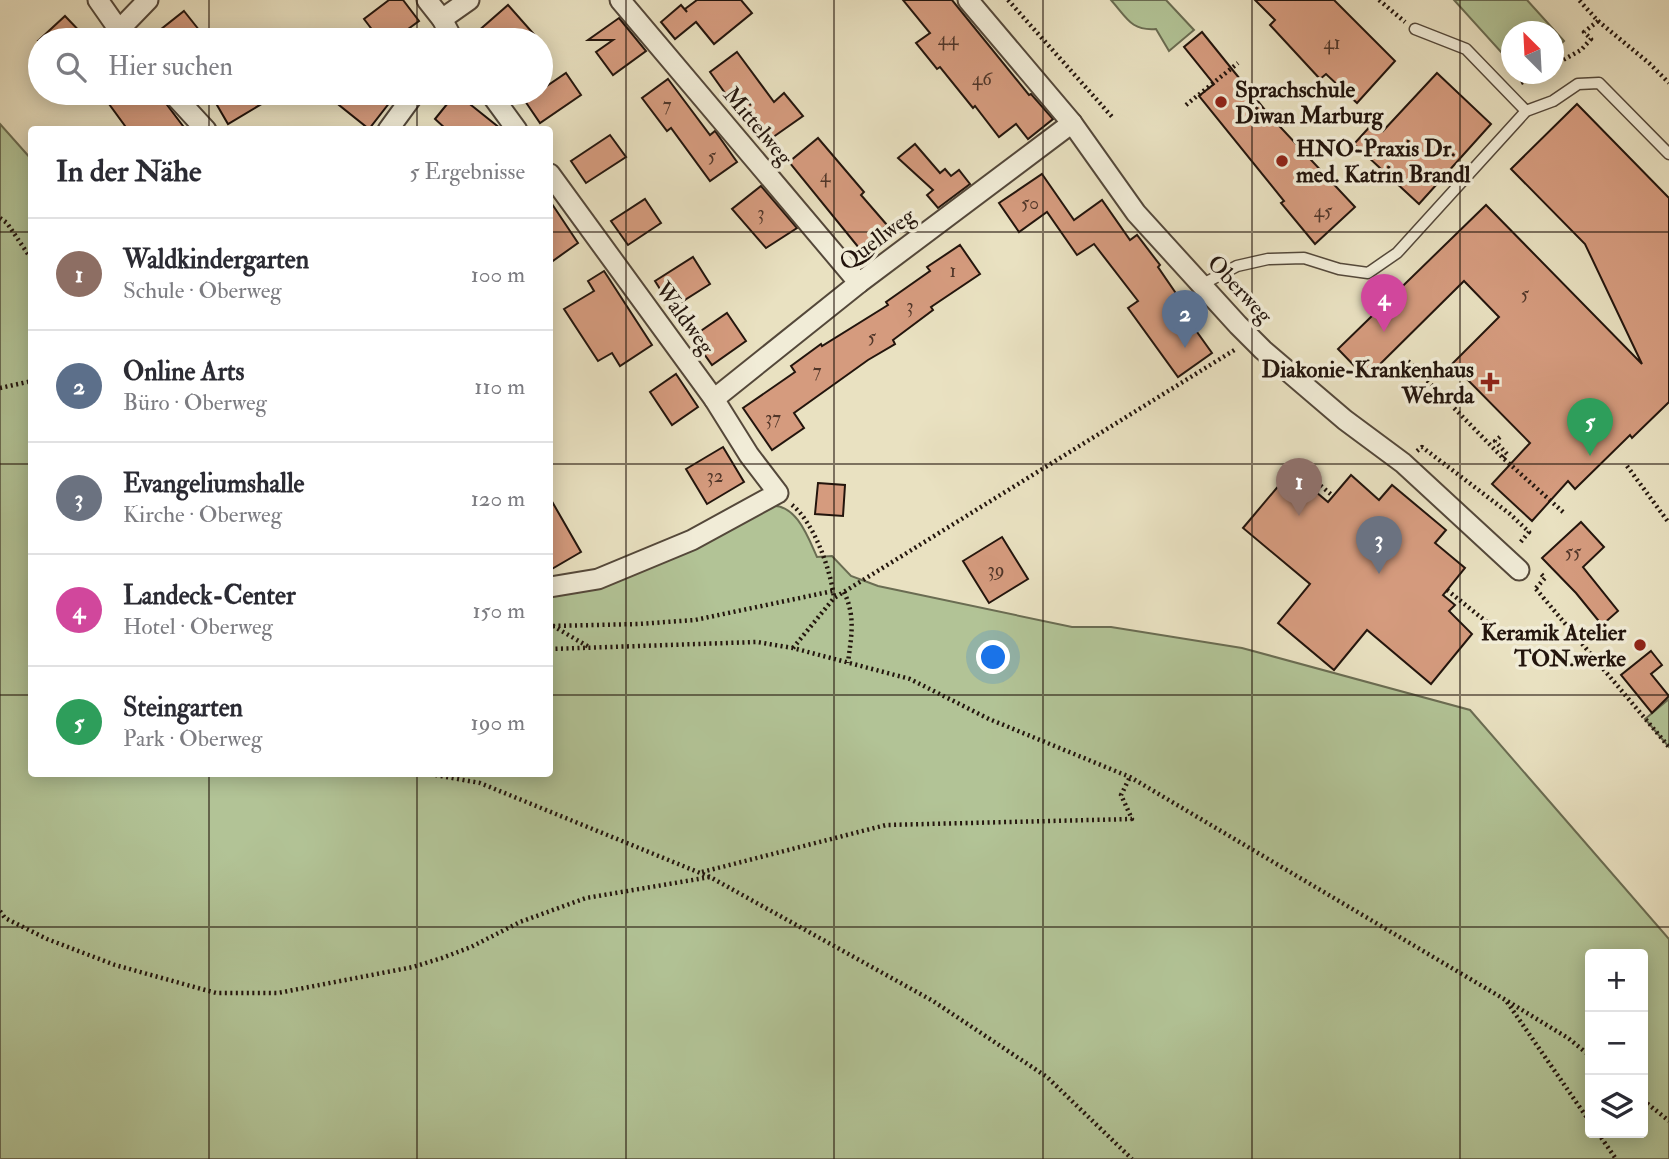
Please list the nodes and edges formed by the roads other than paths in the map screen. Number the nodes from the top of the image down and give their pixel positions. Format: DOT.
graph roads {
  1 [pos="98,0"];
  2 [pos="148,0"];
  3 [pos="427,0"];
  4 [pos="469,0"];
  5 [pos="620,0"];
  6 [pos="968,0"];
  7 [pos="442,19"];
  8 [pos="117,28"];
  9 [pos="128,28"];
  10 [pos="447,28"];
  11 [pos="1415,29"];
  12 [pos="183,105"];
  13 [pos="406,105"];
  14 [pos="499,105"];
  15 [pos="1526,111"];
  16 [pos="1072,123"];
  17 [pos="202,126"];
  18 [pos="391,126"];
  19 [pos="514,126"];
  20 [pos="1669,154"];
  21 [pos="553,178"];
  22 [pos="859,283"];
  23 [pos="1201,285"];
  24 [pos="714,399"];
  25 [pos="1519,570"];
  26 [pos="553,586"];
  1 -- 8 [label="street"];
  2 -- 9 [label="street"];
  3 -- 7 [label="street"];
  4 -- 7 [label="street"];
  5 -- 22 [label="street, Mittelweg"];
  6 -- 16 [label="street, Oberweg"];
  7 -- 10 [label="street"];
  11 -- 15 [label="lane"];
  12 -- 17 [label="street"];
  13 -- 18 [label="street"];
  14 -- 19 [label="street"];
  15 -- 20 [label="lane"];
  15 -- 23 [label="lane"];
  16 -- 22 [label="street, Quellweg"];
  16 -- 23 [label="street, Oberweg"];
  21 -- 24 [label="street, Waldweg"];
  22 -- 24 [label="street, Quellweg"];
  23 -- 25 [label="street, Oberweg"];
  24 -- 26 [label="street, Waldweg"];
}
